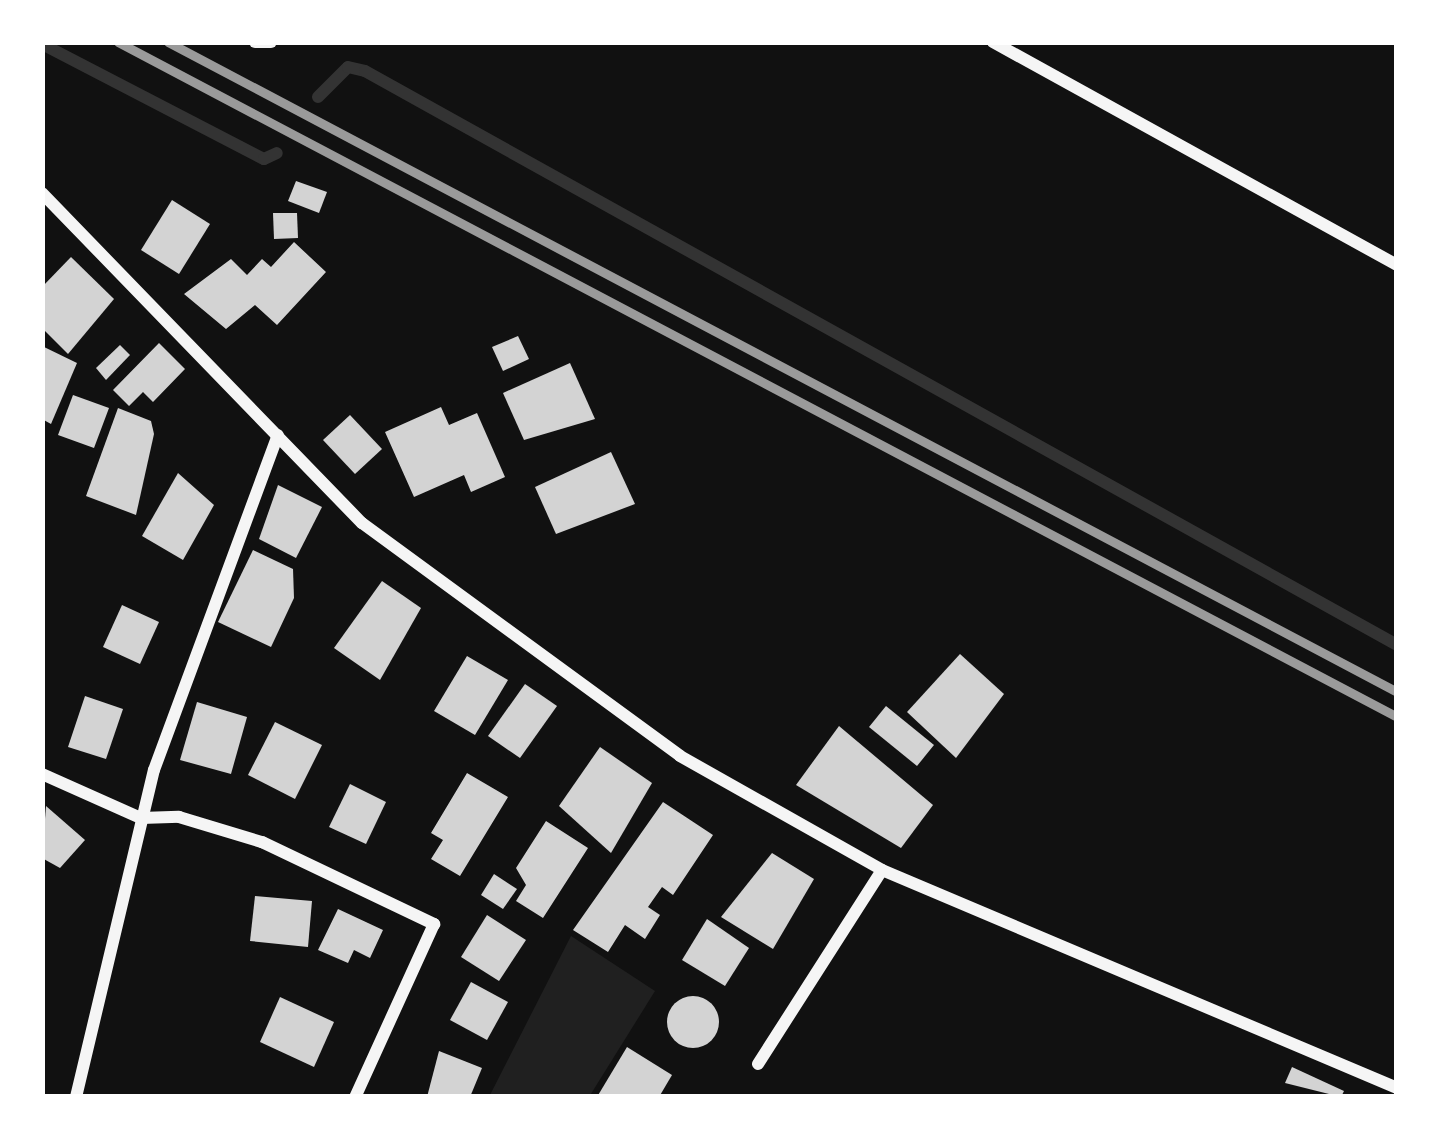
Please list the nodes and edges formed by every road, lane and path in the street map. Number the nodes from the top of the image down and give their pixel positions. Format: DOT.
graph roads {
  1 [pos="255,42"];
  2 [pos="271,42"];
  3 [pos="993,42"];
  4 [pos="42,193"];
  5 [pos="1397,265"];
  6 [pos="278,435"];
  7 [pos="42,774"];
  8 [pos="140,818"];
  9 [pos="882,870"];
  10 [pos="758,1064"];
  11 [pos="1397,1088"];
  12 [pos="76,1097"];
  13 [pos="355,1097"];
  1 -- 2 [label="street"];
  3 -- 5 [label="street"];
  4 -- 6 [label="street"];
  6 -- 8 [label="street"];
  6 -- 9 [label="street"];
  7 -- 8 [label="street"];
  8 -- 12 [label="street"];
  8 -- 13 [label="street"];
  9 -- 10 [label="street"];
  9 -- 11 [label="street"];
}
